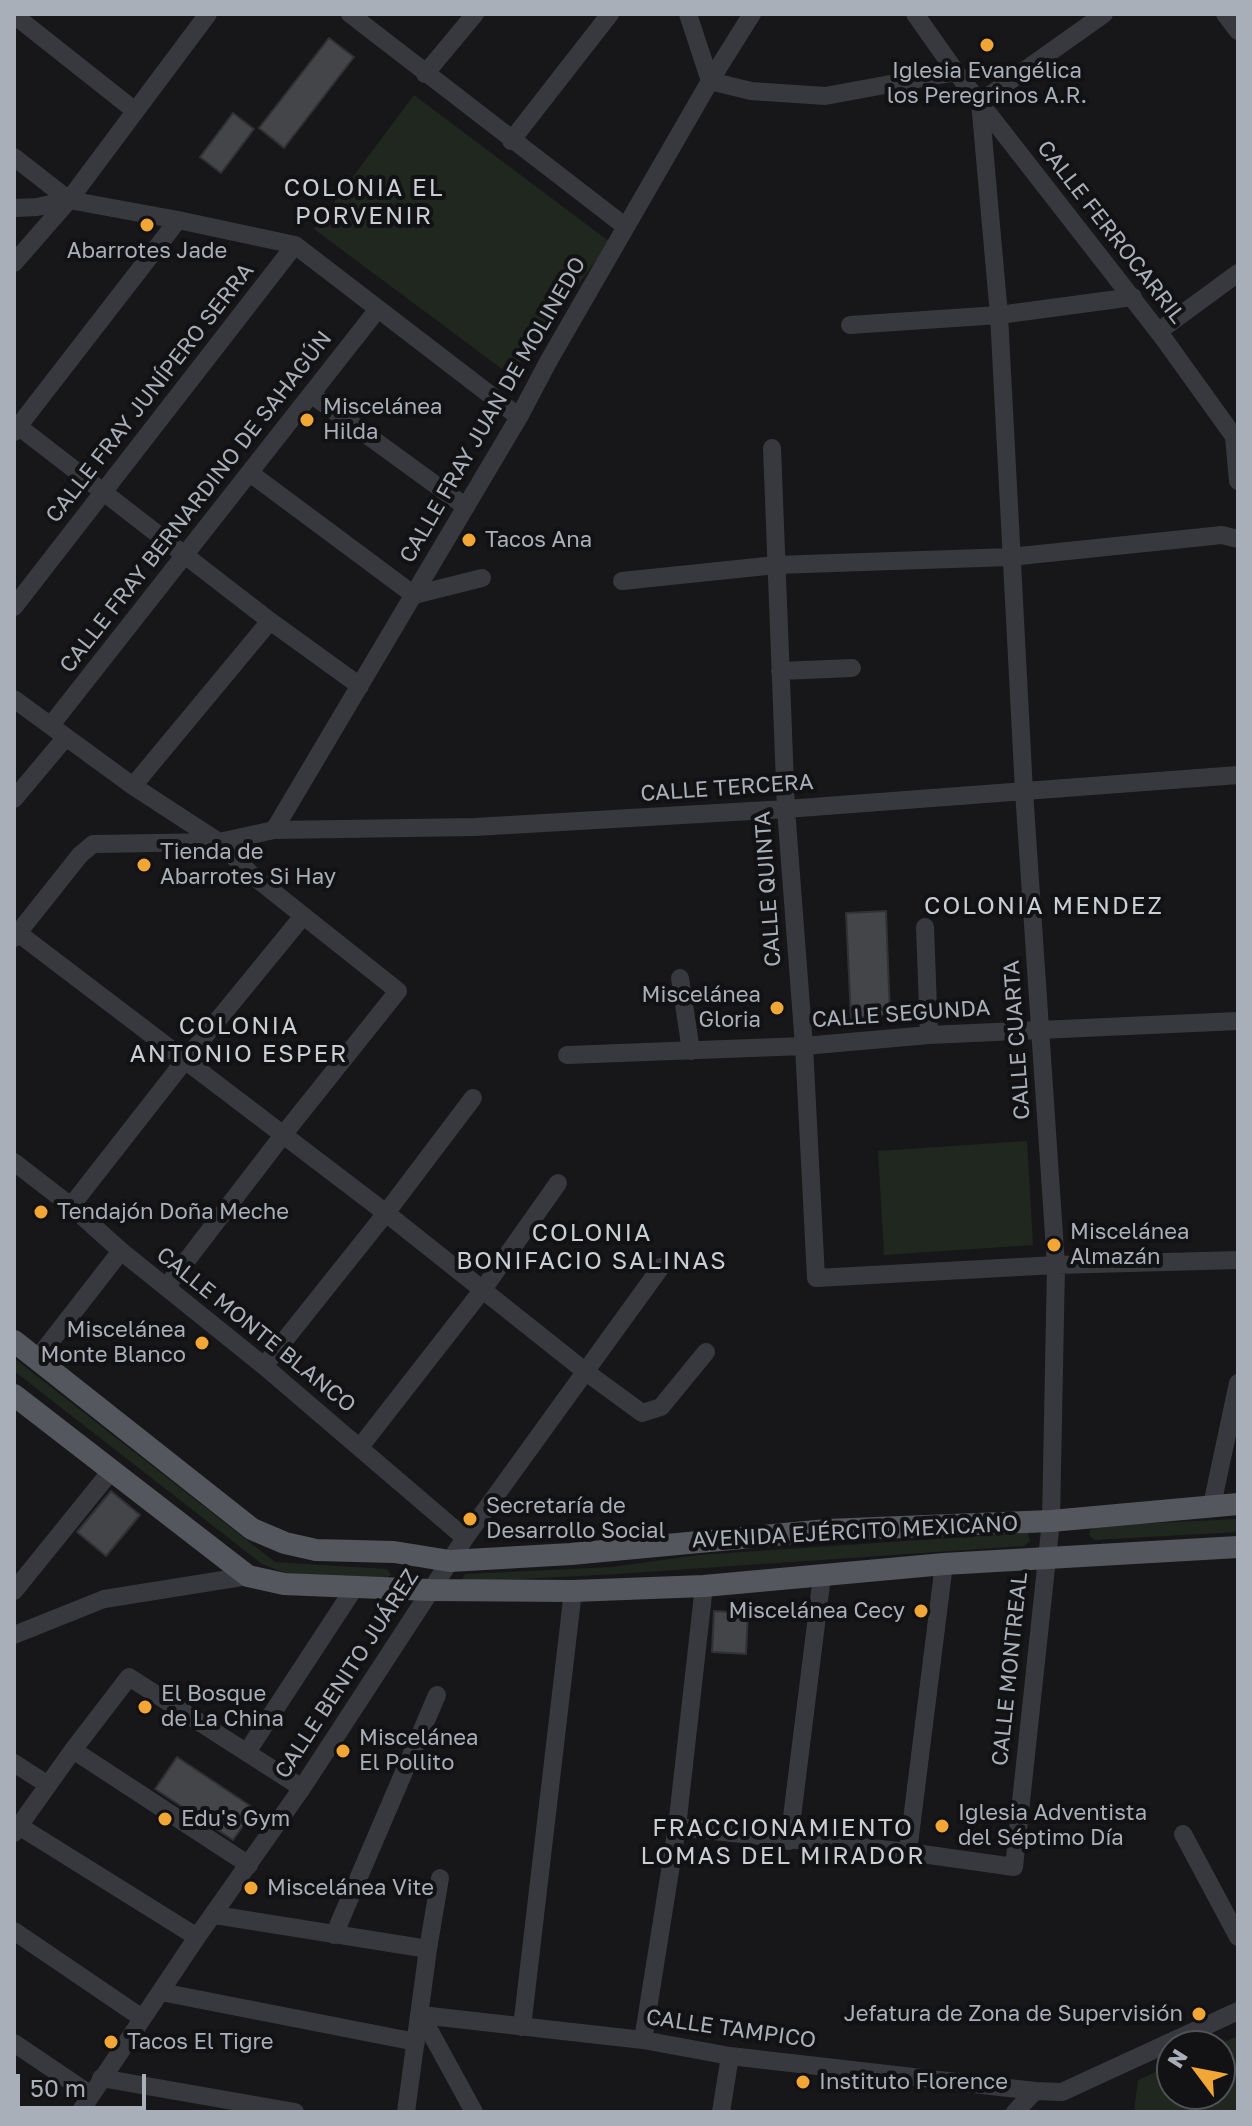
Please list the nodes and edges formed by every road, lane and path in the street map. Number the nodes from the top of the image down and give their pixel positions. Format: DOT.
graph roads {
  1 [pos="350,14"];
  2 [pos="475,14"];
  3 [pos="610,14"];
  4 [pos="688,14"];
  5 [pos="752,14"];
  6 [pos="915,14"];
  7 [pos="1104,14"];
  8 [pos="1225,14"];
  9 [pos="14,15"];
  10 [pos="198,17"];
  11 [pos="1238,31"];
  12 [pos="956,72"];
  13 [pos="425,74"];
  14 [pos="710,81"];
  15 [pos="980,102"];
  16 [pos="134,110"];
  17 [pos="511,141"];
  18 [pos="14,157"];
  19 [pos="69,200"];
  20 [pos="14,208"];
  21 [pos="178,220"];
  22 [pos="626,227"];
  23 [pos="295,245"];
  24 [pos="14,263"];
  25 [pos="1238,273"];
  26 [pos="1133,297"];
  27 [pos="378,309"];
  28 [pos="999,315"];
  29 [pos="850,325"];
  30 [pos="1159,331"];
  31 [pos="312,395"];
  32 [pos="519,417"];
  33 [pos="15,427"];
  34 [pos="1236,439"];
  35 [pos="772,448"];
  36 [pos="250,473"];
  37 [pos="1238,481"];
  38 [pos="104,493"];
  39 [pos="466,507"];
  40 [pos="1238,539"];
  41 [pos="185,556"];
  42 [pos="1010,557"];
  43 [pos="776,565"];
  44 [pos="482,578"];
  45 [pos="622,581"];
  46 [pos="414,595"];
  47 [pos="14,607"];
  48 [pos="270,621"];
  49 [pos="852,668"];
  50 [pos="780,671"];
  51 [pos="360,686"];
  52 [pos="14,699"];
  53 [pos="51,725"];
  54 [pos="66,737"];
  55 [pos="1238,775"];
  56 [pos="133,786"];
  57 [pos="1024,791"];
  58 [pos="14,799"];
  59 [pos="786,809"];
  60 [pos="274,830"];
  61 [pos="219,842"];
  62 [pos="303,916"];
  63 [pos="925,927"];
  64 [pos="16,936"];
  65 [pos="680,978"];
  66 [pos="1238,1021"];
  67 [pos="1041,1029"];
  68 [pos="929,1035"];
  69 [pos="804,1046"];
  70 [pos="691,1051"];
  71 [pos="567,1055"];
  72 [pos="186,1059"];
  73 [pos="473,1098"];
  74 [pos="283,1135"];
  75 [pos="14,1162"];
  76 [pos="558,1183"];
  77 [pos="71,1206"];
  78 [pos="386,1213"];
  79 [pos="121,1251"];
  80 [pos="1238,1260"];
  81 [pos="1056,1265"];
  82 [pos="661,1267"];
  83 [pos="167,1286"];
  84 [pos="484,1288"];
  85 [pos="14,1341"];
  86 [pos="706,1352"];
  87 [pos="37,1359"];
  88 [pos="264,1366"];
  89 [pos="586,1372"];
  90 [pos="1238,1383"];
  91 [pos="14,1395"];
  92 [pos="360,1447"];
  93 [pos="111,1471"];
  94 [pos="1238,1504"];
  95 [pos="1212,1505"];
  96 [pos="1051,1521"];
  97 [pos="465,1538"];
  98 [pos="1238,1547"];
  99 [pos="1046,1558"];
  100 [pos="450,1561"];
  101 [pos="944,1564"];
  102 [pos="248,1576"];
  103 [pos="822,1576"];
  104 [pos="704,1586"];
  105 [pos="355,1587"];
  106 [pos="430,1590"];
  107 [pos="14,1591"];
  108 [pos="573,1591"];
  109 [pos="14,1635"];
  110 [pos="437,1695"];
  111 [pos="73,1750"];
  112 [pos="247,1752"];
  113 [pos="14,1763"];
  114 [pos="48,1785"];
  115 [pos="302,1788"];
  116 [pos="677,1827"];
  117 [pos="17,1830"];
  118 [pos="1183,1834"];
  119 [pos="789,1841"];
  120 [pos="908,1852"];
  121 [pos="249,1865"];
  122 [pos="440,1878"];
  123 [pos="215,1915"];
  124 [pos="14,1931"];
  125 [pos="334,1935"];
  126 [pos="197,1937"];
  127 [pos="1238,1937"];
  128 [pos="428,1949"];
  129 [pos="161,1992"];
  130 [pos="1238,2011"];
  131 [pos="421,2015"];
  132 [pos="142,2018"];
  133 [pos="522,2027"];
  134 [pos="643,2040"];
  135 [pos="416,2042"];
  136 [pos="14,2043"];
  137 [pos="730,2056"];
  138 [pos="101,2078"];
  139 [pos="1035,2091"];
  140 [pos="91,2095"];
  141 [pos="80,2112"];
  142 [pos="295,2112"];
  143 [pos="406,2112"];
  144 [pos="474,2112"];
  145 [pos="721,2112"];
  146 [pos="1015,2112"];
  147 [pos="1032,2112"];
  1 -- 13 [label="street"];
  2 -- 13 [label="street"];
  3 -- 17 [label="street"];
  4 -- 14 [label="street"];
  5 -- 14 [label="street, CALLE FRAY JUAN DE MOLINEDO"];
  6 -- 12 [label="street, CALLE FERROCARRIL"];
  7 -- 15 [label="street"];
  8 -- 11 [label="street"];
  9 -- 16 [label="street"];
  10 -- 16 [label="street"];
  12 -- 14 [label="street"];
  12 -- 15 [label="street, CALLE FERROCARRIL"];
  13 -- 17 [label="street"];
  14 -- 22 [label="street, CALLE FRAY JUAN DE MOLINEDO"];
  15 -- 26 [label="street, CALLE FERROCARRIL"];
  15 -- 28 [label="street, CALLE CUARTA"];
  16 -- 19 [label="street"];
  17 -- 22 [label="street"];
  18 -- 19 [label="street"];
  19 -- 20 [label="street"];
  19 -- 21 [label="street"];
  19 -- 24 [label="street"];
  21 -- 23 [label="street"];
  21 -- 33 [label="street"];
  22 -- 32 [label="street, CALLE FRAY JUAN DE MOLINEDO"];
  23 -- 27 [label="street"];
  23 -- 38 [label="street, CALLE FRAY JUNÍPERO SERRA"];
  25 -- 30 [label="street"];
  26 -- 28 [label="street"];
  26 -- 30 [label="street, CALLE FERROCARRIL"];
  27 -- 31 [label="street, CALLE FRAY BERNARDINO DE SAHAGÚN"];
  27 -- 32 [label="street"];
  28 -- 29 [label="street"];
  28 -- 42 [label="street, CALLE CUARTA"];
  30 -- 34 [label="street, CALLE FERROCARRIL"];
  31 -- 36 [label="street, CALLE FRAY BERNARDINO DE SAHAGÚN"];
  31 -- 39 [label="street"];
  32 -- 39 [label="street, CALLE FRAY JUAN DE MOLINEDO"];
  33 -- 38 [label="street"];
  34 -- 37 [label="street"];
  35 -- 43 [label="street, CALLE QUINTA"];
  36 -- 41 [label="street, CALLE FRAY BERNARDINO DE SAHAGÚN"];
  36 -- 46 [label="street"];
  38 -- 41 [label="street"];
  38 -- 47 [label="street, CALLE FRAY JUNÍPERO SERRA"];
  39 -- 46 [label="street, CALLE FRAY JUAN DE MOLINEDO"];
  40 -- 42 [label="street"];
  41 -- 48 [label="street"];
  41 -- 53 [label="street, CALLE FRAY BERNARDINO DE SAHAGÚN"];
  42 -- 43 [label="street"];
  42 -- 57 [label="street, CALLE CUARTA"];
  43 -- 45 [label="street"];
  43 -- 50 [label="street, CALLE QUINTA"];
  44 -- 46 [label="street"];
  46 -- 51 [label="street, CALLE FRAY JUAN DE MOLINEDO"];
  48 -- 51 [label="street"];
  48 -- 56 [label="street"];
  49 -- 50 [label="street"];
  50 -- 59 [label="street, CALLE QUINTA"];
  51 -- 60 [label="street, CALLE FRAY JUAN DE MOLINEDO"];
  52 -- 53 [label="street"];
  53 -- 54 [label="street"];
  54 -- 56 [label="street"];
  54 -- 58 [label="street"];
  55 -- 57 [label="street, CALLE TERCERA"];
  56 -- 61 [label="street"];
  57 -- 59 [label="street, CALLE TERCERA"];
  57 -- 67 [label="street, CALLE CUARTA"];
  59 -- 60 [label="street, CALLE TERCERA"];
  59 -- 69 [label="street, CALLE QUINTA"];
  60 -- 61 [label="street, CALLE TERCERA"];
  61 -- 62 [label="street"];
  61 -- 64 [label="street, CALLE TERCERA"];
  62 -- 72 [label="street"];
  62 -- 74 [label="street"];
  63 -- 68 [label="street"];
  64 -- 72 [label="street"];
  65 -- 70 [label="street"];
  66 -- 67 [label="street, CALLE SEGUNDA"];
  67 -- 68 [label="street, CALLE SEGUNDA"];
  67 -- 81 [label="street, CALLE CUARTA"];
  68 -- 69 [label="street, CALLE SEGUNDA"];
  69 -- 70 [label="street, CALLE SEGUNDA"];
  69 -- 81 [label="street, CALLE QUINTA"];
  70 -- 71 [label="street, CALLE SEGUNDA"];
  72 -- 74 [label="street"];
  72 -- 77 [label="street"];
  73 -- 78 [label="street"];
  74 -- 78 [label="street"];
  74 -- 83 [label="street"];
  75 -- 77 [label="street, CALLE MONTE BLANCO"];
  76 -- 84 [label="street"];
  77 -- 79 [label="street, CALLE MONTE BLANCO"];
  78 -- 84 [label="street"];
  78 -- 88 [label="street"];
  79 -- 83 [label="street, CALLE MONTE BLANCO"];
  79 -- 87 [label="street"];
  80 -- 81 [label="street"];
  81 -- 96 [label="street, CALLE CUARTA"];
  82 -- 89 [label="street, CALLE BENITO JUÁREZ"];
  83 -- 88 [label="street, CALLE MONTE BLANCO"];
  84 -- 89 [label="street"];
  84 -- 92 [label="street"];
  85 -- 87 [label="main road, AVENIDA EJÉRCITO MEXICANO"];
  86 -- 89 [label="street"];
  87 -- 100 [label="main road, AVENIDA EJÉRCITO MEXICANO"];
  88 -- 92 [label="street, CALLE MONTE BLANCO"];
  89 -- 97 [label="street, CALLE BENITO JUÁREZ"];
  90 -- 95 [label="street"];
  91 -- 93 [label="main road, AVENIDA EJÉRCITO MEXICANO"];
  92 -- 97 [label="street, CALLE MONTE BLANCO"];
  93 -- 102 [label="main road, AVENIDA EJÉRCITO MEXICANO"];
  93 -- 107 [label="street"];
  94 -- 95 [label="main road, AVENIDA EJÉRCITO MEXICANO"];
  95 -- 96 [label="main road, AVENIDA EJÉRCITO MEXICANO"];
  96 -- 99 [label="street, CALLE MONTREAL"];
  96 -- 100 [label="main road, AVENIDA EJÉRCITO MEXICANO"];
  97 -- 100 [label="street, CALLE BENITO JUÁREZ"];
  98 -- 99 [label="main road, AVENIDA EJÉRCITO MEXICANO"];
  99 -- 101 [label="main road, AVENIDA EJÉRCITO MEXICANO"];
  99 -- 120 [label="street, CALLE MONTREAL"];
  100 -- 106 [label="street, CALLE BENITO JUÁREZ"];
  101 -- 103 [label="main road, AVENIDA EJÉRCITO MEXICANO"];
  101 -- 120 [label="street"];
  102 -- 105 [label="main road, AVENIDA EJÉRCITO MEXICANO"];
  102 -- 109 [label="street"];
  103 -- 104 [label="main road, AVENIDA EJÉRCITO MEXICANO"];
  103 -- 119 [label="street"];
  104 -- 108 [label="main road, AVENIDA EJÉRCITO MEXICANO"];
  104 -- 116 [label="street"];
  105 -- 106 [label="main road, AVENIDA EJÉRCITO MEXICANO"];
  105 -- 112 [label="street"];
  106 -- 108 [label="main road, AVENIDA EJÉRCITO MEXICANO"];
  106 -- 115 [label="street, CALLE BENITO JUÁREZ"];
  108 -- 133 [label="street"];
  110 -- 125 [label="street"];
  111 -- 112 [label="street"];
  111 -- 114 [label="street"];
  111 -- 121 [label="street"];
  112 -- 115 [label="street"];
  113 -- 114 [label="street"];
  114 -- 117 [label="street"];
  115 -- 121 [label="street, CALLE BENITO JUÁREZ"];
  116 -- 119 [label="street, CALLE MONTREAL"];
  116 -- 134 [label="street"];
  117 -- 126 [label="street"];
  118 -- 127 [label="street"];
  119 -- 120 [label="street, CALLE MONTREAL"];
  121 -- 123 [label="street, CALLE BENITO JUÁREZ"];
  122 -- 128 [label="street"];
  123 -- 125 [label="street"];
  123 -- 126 [label="street, CALLE BENITO JUÁREZ"];
  124 -- 132 [label="street"];
  125 -- 128 [label="street"];
  126 -- 129 [label="street, CALLE BENITO JUÁREZ"];
  128 -- 131 [label="street"];
  129 -- 132 [label="street, CALLE BENITO JUÁREZ"];
  129 -- 135 [label="street"];
  130 -- 139 [label="street, CALLE TAMPICO"];
  131 -- 133 [label="street, CALLE TAMPICO"];
  131 -- 135 [label="street"];
  131 -- 144 [label="street"];
  132 -- 138 [label="street, CALLE BENITO JUÁREZ"];
  133 -- 134 [label="street, CALLE TAMPICO"];
  134 -- 137 [label="street, CALLE TAMPICO"];
  135 -- 143 [label="street"];
  136 -- 140 [label="street"];
  137 -- 139 [label="street, CALLE TAMPICO"];
  137 -- 145 [label="street"];
  138 -- 140 [label="street, CALLE BENITO JUÁREZ"];
  138 -- 142 [label="street"];
  139 -- 146 [label="street"];
  139 -- 147 [label="street"];
  140 -- 141 [label="street, CALLE BENITO JUÁREZ"];
}
